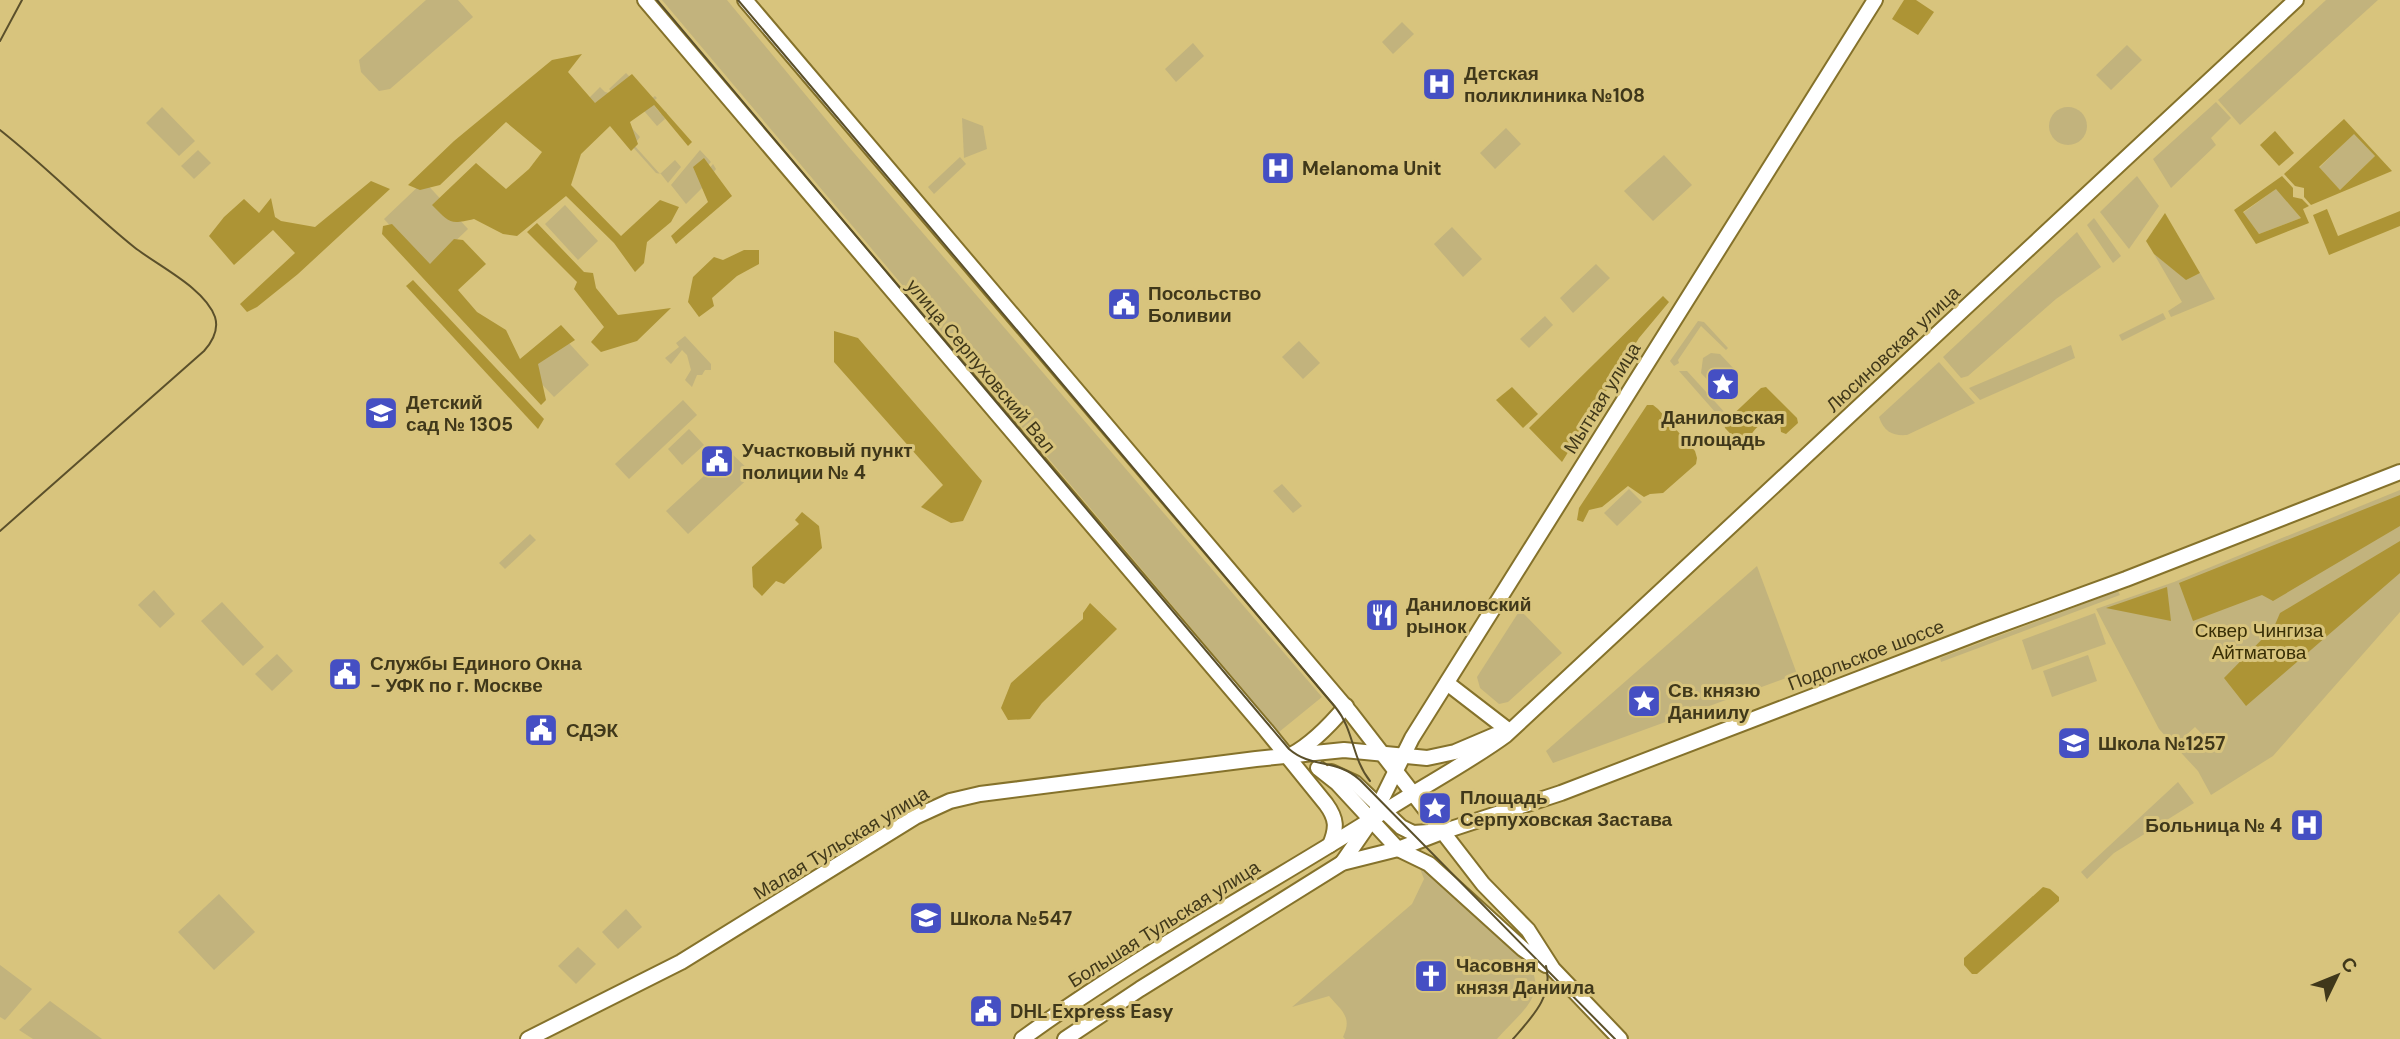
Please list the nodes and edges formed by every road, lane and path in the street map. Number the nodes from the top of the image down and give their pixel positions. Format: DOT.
graph roads {
  1 [pos="645,0"];
  2 [pos="745,0"];
  3 [pos="1875,0"];
  4 [pos="2296,0"];
  5 [pos="2400,472"];
  6 [pos="1447,683"];
  7 [pos="1346,706"];
  8 [pos="1512,728"];
  9 [pos="1382,753"];
  10 [pos="1403,756"];
  11 [pos="1286,757"];
  12 [pos="1318,768"];
  13 [pos="1396,771"];
  14 [pos="1413,794"];
  15 [pos="1382,808"];
  16 [pos="1371,821"];
  17 [pos="1442,832"];
  18 [pos="1329,845"];
  19 [pos="1398,849"];
  20 [pos="1342,863"];
  21 [pos="1553,969"];
  22 [pos="528,1039"];
  23 [pos="1022,1039"];
  24 [pos="1065,1039"];
  25 [pos="1620,1039"];
  1 -- 11 [label="main road, улица Серпуховский Вал"];
  2 -- 7 [label="main road"];
  3 -- 6 [label="main road, Мытная улица"];
  4 -- 8 [label="main road, Люсиновская улица"];
  5 -- 17 [label="main road, Подольское шоссе"];
  6 -- 8 [label="main road"];
  6 -- 10 [label="main road, Мытная улица"];
  7 -- 9 [label="main road"];
  7 -- 11 [label="main road"];
  8 -- 10 [label="main road"];
  8 -- 14 [label="main road"];
  9 -- 10 [label="main road"];
  9 -- 11 [label="main road"];
  9 -- 13 [label="main road"];
  10 -- 13 [label="main road, Мытная улица"];
  11 -- 12 [label="main road"];
  11 -- 18 [label="main road"];
  11 -- 22 [label="main road, Малая Тульская улица"];
  12 -- 15 [label="main road"];
  12 -- 16 [label="main road"];
  13 -- 14 [label="main road"];
  13 -- 15 [label="main road, Мытная улица"];
  14 -- 15 [label="main road"];
  14 -- 17 [label="main road"];
  15 -- 16 [label="main road, Мытная улица"];
  15 -- 17 [label="main road"];
  16 -- 18 [label="main road"];
  16 -- 19 [label="main road"];
  16 -- 20 [label="main road"];
  17 -- 19 [label="main road, Подольское шоссе"];
  17 -- 21 [label="main road"];
  18 -- 23 [label="main road, Большая Тульская улица"];
  19 -- 20 [label="main road, Подольское шоссе"];
  19 -- 21 [label="main road"];
  20 -- 24 [label="main road"];
  21 -- 25 [label="main road"];
}
